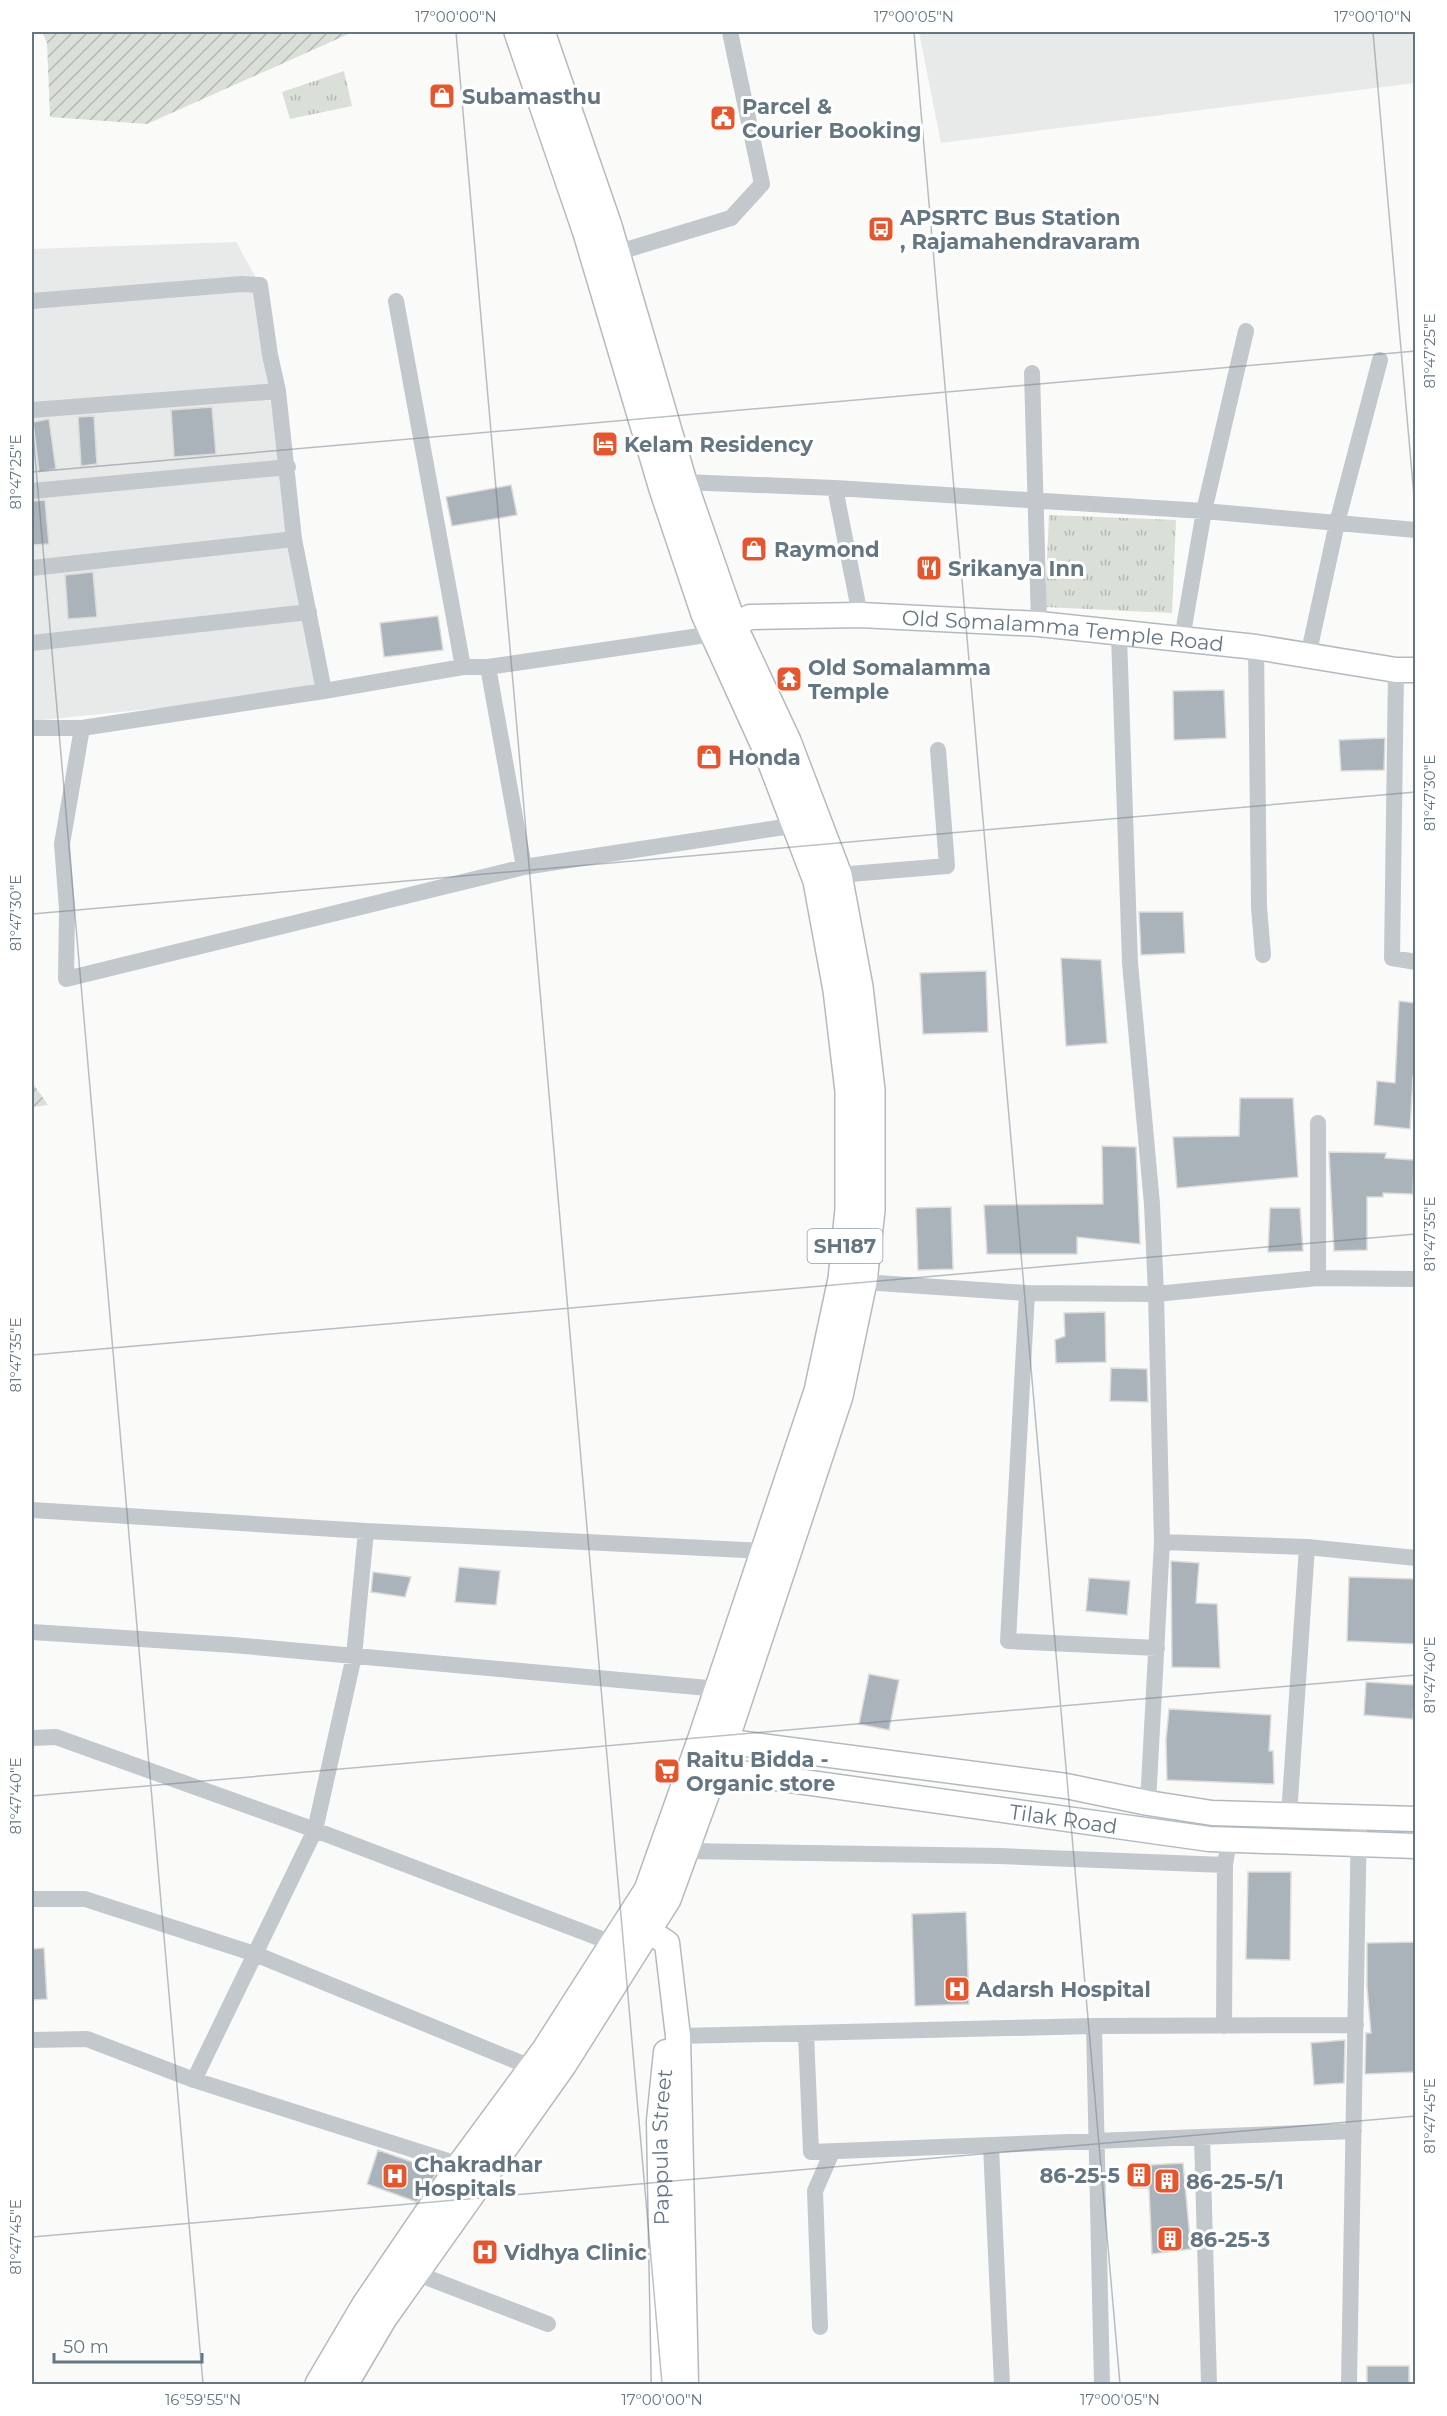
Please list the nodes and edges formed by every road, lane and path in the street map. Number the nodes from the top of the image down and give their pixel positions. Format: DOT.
graph roads {
  1 [pos="518,32"];
  2 [pos="542,32"];
  3 [pos="730,32"];
  4 [pos="616,253"];
  5 [pos="32,301"];
  6 [pos="396,302"];
  7 [pos="1246,331"];
  8 [pos="1380,360"];
  9 [pos="1032,372"];
  10 [pos="278,391"];
  11 [pos="32,410"];
  12 [pos="288,467"];
  13 [pos="683,482"];
  14 [pos="835,488"];
  15 [pos="32,491"];
  16 [pos="1035,502"];
  17 [pos="1204,511"];
  18 [pos="1337,524"];
  19 [pos="1416,530"];
  20 [pos="294,539"];
  21 [pos="32,568"];
  22 [pos="309,612"];
  23 [pos="860,615"];
  24 [pos="1039,624"];
  25 [pos="723,630"];
  26 [pos="1119,634"];
  27 [pos="1182,639"];
  28 [pos="32,643"];
  29 [pos="1256,647"];
  30 [pos="1308,656"];
  31 [pos="463,667"];
  32 [pos="488,667"];
  33 [pos="1406,670"];
  34 [pos="324,692"];
  35 [pos="32,728"];
  36 [pos="82,728"];
  37 [pos="938,750"];
  38 [pos="797,825"];
  39 [pos="524,867"];
  40 [pos="838,874"];
  41 [pos="1263,955"];
  42 [pos="1416,962"];
  43 [pos="1318,1123"];
  44 [pos="1318,1278"];
  45 [pos="1416,1279"];
  46 [pos="863,1282"];
  47 [pos="1027,1293"];
  48 [pos="1156,1294"];
  49 [pos="32,1510"];
  50 [pos="366,1531"];
  51 [pos="1162,1542"];
  52 [pos="1307,1547"];
  53 [pos="765,1551"];
  54 [pos="1416,1558"];
  55 [pos="32,1632"];
  56 [pos="1157,1648"];
  57 [pos="354,1656"];
  58 [pos="719,1689"];
  59 [pos="32,1738"];
  60 [pos="713,1741"];
  61 [pos="703,1767"];
  62 [pos="1148,1803"];
  63 [pos="1289,1815"];
  64 [pos="1359,1818"];
  65 [pos="1416,1819"];
  66 [pos="315,1830"];
  67 [pos="1229,1840"];
  68 [pos="1359,1845"];
  69 [pos="1416,1846"];
  70 [pos="685,1851"];
  71 [pos="1225,1865"];
  72 [pos="32,1899"];
  73 [pos="639,1925"];
  74 [pos="615,1944"];
  75 [pos="255,1954"];
  76 [pos="673,1984"];
  77 [pos="1356,2025"];
  78 [pos="1094,2026"];
  79 [pos="1224,2026"];
  80 [pos="806,2034"];
  81 [pos="678,2036"];
  82 [pos="32,2040"];
  83 [pos="533,2068"];
  84 [pos="194,2080"];
  85 [pos="1354,2131"];
  86 [pos="1202,2138"];
  87 [pos="1096,2142"];
  88 [pos="991,2146"];
  89 [pos="832,2152"];
  90 [pos="461,2165"];
  91 [pos="415,2273"];
  92 [pos="548,2324"];
  93 [pos="820,2327"];
  94 [pos="318,2385"];
  95 [pos="344,2385"];
  96 [pos="664,2385"];
  97 [pos="686,2385"];
  98 [pos="1002,2385"];
  99 [pos="1102,2385"];
  100 [pos="1209,2385"];
  101 [pos="1349,2385"];
  1 -- 25 [label="main road, SH187"];
  2 -- 4 [label="main road, SH187"];
  3 -- 4 [label="street"];
  4 -- 13 [label="main road, SH187"];
  5 -- 10 [label="street"];
  6 -- 31 [label="street"];
  7 -- 17 [label="street"];
  8 -- 18 [label="street"];
  9 -- 16 [label="street"];
  10 -- 11 [label="street"];
  10 -- 12 [label="street"];
  12 -- 15 [label="street"];
  12 -- 20 [label="street"];
  13 -- 14 [label="street"];
  13 -- 25 [label="main road, SH187"];
  14 -- 16 [label="street"];
  14 -- 23 [label="street"];
  16 -- 17 [label="street"];
  16 -- 24 [label="street"];
  17 -- 18 [label="street"];
  17 -- 27 [label="street"];
  18 -- 19 [label="street"];
  18 -- 30 [label="street"];
  20 -- 21 [label="street"];
  20 -- 22 [label="street"];
  22 -- 28 [label="street"];
  22 -- 34 [label="street"];
  23 -- 24 [label="street, Old Somalamma Temple Road"];
  23 -- 25 [label="street, Old Somalamma Temple Road"];
  24 -- 26 [label="street, Old Somalamma Temple Road"];
  25 -- 32 [label="street"];
  25 -- 38 [label="main road, SH187"];
  25 -- 40 [label="main road, SH187"];
  26 -- 27 [label="street, Old Somalamma Temple Road"];
  26 -- 48 [label="street"];
  27 -- 29 [label="street, Old Somalamma Temple Road"];
  29 -- 30 [label="street, Old Somalamma Temple Road"];
  29 -- 41 [label="street"];
  30 -- 33 [label="street, Old Somalamma Temple Road"];
  31 -- 32 [label="street"];
  31 -- 34 [label="street"];
  32 -- 39 [label="street"];
  33 -- 42 [label="street"];
  34 -- 36 [label="street"];
  35 -- 36 [label="street"];
  36 -- 39 [label="street"];
  37 -- 40 [label="street"];
  38 -- 39 [label="street"];
  38 -- 53 [label="main road, SH187"];
  40 -- 46 [label="main road, SH187"];
  43 -- 44 [label="street"];
  44 -- 45 [label="street"];
  44 -- 48 [label="street"];
  46 -- 47 [label="street"];
  46 -- 60 [label="main road, SH187"];
  47 -- 48 [label="street"];
  47 -- 56 [label="street"];
  48 -- 51 [label="street"];
  49 -- 50 [label="street"];
  50 -- 53 [label="street"];
  50 -- 57 [label="street"];
  51 -- 52 [label="street"];
  51 -- 56 [label="street"];
  52 -- 54 [label="street"];
  52 -- 63 [label="street"];
  53 -- 58 [label="main road, SH187"];
  55 -- 57 [label="street"];
  56 -- 62 [label="street"];
  57 -- 58 [label="street"];
  57 -- 66 [label="street"];
  58 -- 60 [label="main road, SH187"];
  59 -- 66 [label="street"];
  60 -- 61 [label="main road, SH187"];
  60 -- 62 [label="street, Tilak Road"];
  61 -- 67 [label="street, Tilak Road"];
  61 -- 70 [label="main road, SH187"];
  61 -- 73 [label="main road, SH187"];
  62 -- 63 [label="street, Tilak Road"];
  63 -- 64 [label="street, Tilak Road"];
  64 -- 65 [label="street, Tilak Road"];
  64 -- 68 [label="street"];
  66 -- 74 [label="street"];
  66 -- 75 [label="street"];
  67 -- 68 [label="street, Tilak Road"];
  67 -- 71 [label="street"];
  68 -- 69 [label="street, Tilak Road"];
  68 -- 77 [label="street"];
  70 -- 71 [label="street"];
  70 -- 73 [label="main road, SH187"];
  71 -- 79 [label="street"];
  72 -- 75 [label="street"];
  73 -- 74 [label="main road, SH187"];
  73 -- 76 [label="street, Pappula Street"];
  73 -- 91 [label="main road, SH187"];
  74 -- 83 [label="main road, SH187"];
  75 -- 83 [label="street"];
  75 -- 84 [label="street"];
  76 -- 81 [label="street, Pappula Street"];
  76 -- 96 [label="street, Pappula Street"];
  77 -- 79 [label="street"];
  77 -- 85 [label="street"];
  78 -- 79 [label="street"];
  78 -- 80 [label="street"];
  78 -- 87 [label="street"];
  80 -- 81 [label="street"];
  80 -- 89 [label="street"];
  81 -- 97 [label="street, Pappula Street"];
  82 -- 84 [label="street"];
  83 -- 90 [label="main road, SH187"];
  84 -- 90 [label="street"];
  85 -- 86 [label="street"];
  85 -- 101 [label="street"];
  86 -- 87 [label="street"];
  86 -- 100 [label="street"];
  87 -- 88 [label="street"];
  87 -- 99 [label="street"];
  88 -- 89 [label="street"];
  88 -- 98 [label="street"];
  89 -- 93 [label="street"];
  90 -- 94 [label="main road, SH187"];
  91 -- 92 [label="street"];
  91 -- 95 [label="main road, SH187"];
}
